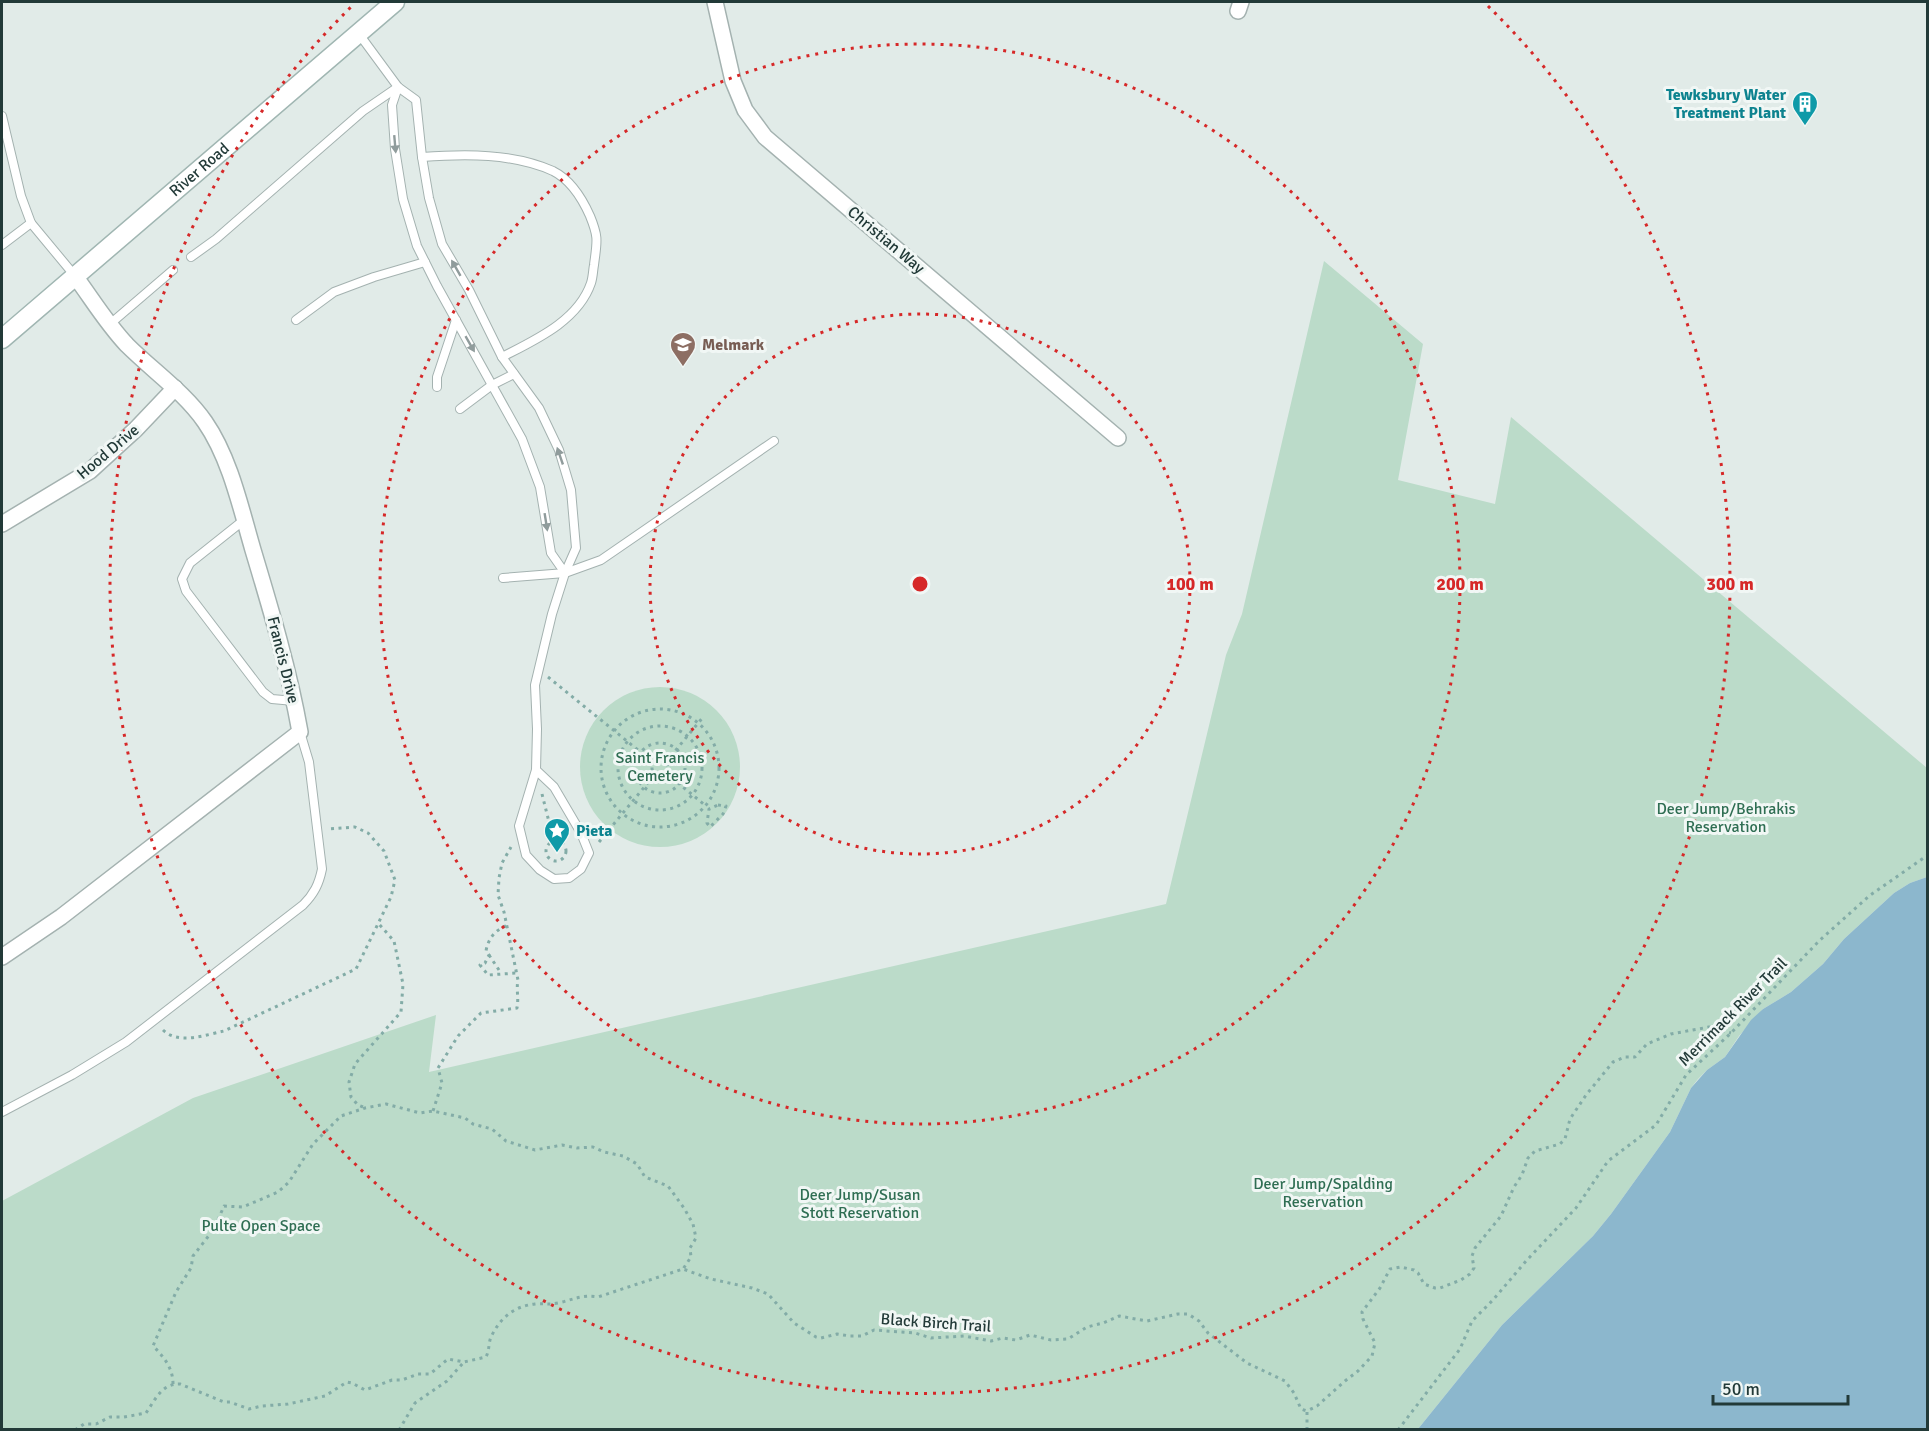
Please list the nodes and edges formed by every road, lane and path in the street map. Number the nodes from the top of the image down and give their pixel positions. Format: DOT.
graph roads {
  1 [pos="395,2"];
  2 [pos="715,2"];
  3 [pos="358,33"];
  4 [pos="398,87"];
  5 [pos="2,116"];
  6 [pos="5,144"];
  7 [pos="422,157"];
  8 [pos="31,223"];
  9 [pos="2,244"];
  10 [pos="191,257"];
  11 [pos="425,262"];
  12 [pos="173,270"];
  13 [pos="75,276"];
  14 [pos="296,320"];
  15 [pos="456,320"];
  16 [pos="110,324"];
  17 [pos="2,339"];
  18 [pos="502,357"];
  19 [pos="514,374"];
  20 [pos="492,385"];
  21 [pos="437,387"];
  22 [pos="175,388"];
  23 [pos="460,409"];
  24 [pos="1118,438"];
  25 [pos="774,441"];
  26 [pos="244,520"];
  27 [pos="2,524"];
  28 [pos="565,573"];
  29 [pos="503,578"];
  30 [pos="538,669"];
  31 [pos="294,701"];
  32 [pos="704,716"];
  33 [pos="698,722"];
  34 [pos="614,730"];
  35 [pos="300,732"];
  36 [pos="687,736"];
  37 [pos="627,741"];
  38 [pos="676,749"];
  39 [pos="641,752"];
  40 [pos="666,762"];
  41 [pos="654,763"];
  42 [pos="536,770"];
  43 [pos="666,773"];
  44 [pos="655,774"];
  45 [pos="679,784"];
  46 [pos="644,787"];
  47 [pos="693,795"];
  48 [pos="633,801"];
  49 [pos="707,807"];
  50 [pos="622,814"];
  51 [pos="519,826"];
  52 [pos="317,829"];
  53 [pos="555,842"];
  54 [pos="589,853"];
  55 [pos="1928,855"];
  56 [pos="379,924"];
  57 [pos="506,926"];
  58 [pos="489,955"];
  59 [pos="2,957"];
  60 [pos="501,973"];
  61 [pos="517,973"];
  62 [pos="153,1021"];
  63 [pos="1731,1033"];
  64 [pos="358,1105"];
  65 [pos="365,1108"];
  66 [pos="355,1111"];
  67 [pos="433,1111"];
  68 [pos="2,1112"];
  69 [pos="683,1269"];
  70 [pos="464,1362"];
  71 [pos="173,1384"];
  72 [pos="1307,1412"];
  73 [pos="75,1430"];
  74 [pos="399,1430"];
  75 [pos="1307,1430"];
  76 [pos="1398,1430"];
  1 -- 3 [label="main road, River Road"];
  2 -- 24 [label="street, Christian Way"];
  3 -- 4 [label="lane"];
  3 -- 13 [label="main road, River Road"];
  4 -- 7 [label="lane"];
  4 -- 10 [label="lane"];
  4 -- 11 [label="lane, one-way"];
  5 -- 6 [label="lane"];
  6 -- 8 [label="lane"];
  18 -- 7 [label="lane, one-way"];
  7 -- 18 [label="lane"];
  8 -- 9 [label="lane"];
  8 -- 13 [label="lane"];
  11 -- 14 [label="lane"];
  11 -- 15 [label="lane"];
  12 -- 16 [label="lane"];
  13 -- 16 [label="street, Francis Drive"];
  13 -- 17 [label="main road, River Road"];
  15 -- 20 [label="lane, one-way"];
  15 -- 21 [label="lane"];
  16 -- 22 [label="street, Francis Drive"];
  18 -- 19 [label="lane"];
  19 -- 20 [label="lane"];
  28 -- 19 [label="lane, one-way"];
  20 -- 23 [label="lane"];
  20 -- 28 [label="lane, one-way"];
  22 -- 26 [label="street, Francis Drive"];
  22 -- 27 [label="street, Hood Drive"];
  25 -- 28 [label="lane"];
  26 -- 31 [label="street, Francis Drive"];
  26 -- 31 [label="lane"];
  28 -- 29 [label="lane"];
  28 -- 30 [label="lane"];
  30 -- 34 [label="path"];
  30 -- 42 [label="lane"];
  31 -- 35 [label="street, Francis Drive"];
  32 -- 33 [label="path"];
  33 -- 34 [label="path"];
  33 -- 36 [label="path"];
  33 -- 49 [label="path"];
  34 -- 37 [label="path"];
  34 -- 50 [label="path"];
  35 -- 52 [label="lane"];
  35 -- 59 [label="street"];
  36 -- 37 [label="path"];
  36 -- 38 [label="path"];
  36 -- 47 [label="path"];
  37 -- 39 [label="path"];
  37 -- 48 [label="path"];
  38 -- 39 [label="path"];
  38 -- 40 [label="path"];
  38 -- 45 [label="path"];
  39 -- 41 [label="path"];
  39 -- 46 [label="path"];
  40 -- 41 [label="path"];
  40 -- 43 [label="path"];
  41 -- 44 [label="path"];
  42 -- 51 [label="lane"];
  42 -- 53 [label="path"];
  42 -- 54 [label="lane"];
  43 -- 44 [label="path"];
  43 -- 45 [label="path"];
  44 -- 46 [label="path"];
  45 -- 46 [label="path"];
  45 -- 47 [label="path"];
  46 -- 48 [label="path"];
  47 -- 48 [label="path"];
  47 -- 49 [label="path"];
  48 -- 50 [label="path"];
  49 -- 49 [label="path"];
  49 -- 50 [label="path"];
  50 -- 54 [label="path"];
  51 -- 54 [label="lane"];
  51 -- 57 [label="path"];
  52 -- 56 [label="path"];
  52 -- 62 [label="lane"];
  53 -- 53 [label="path"];
  55 -- 63 [label="path, Merrimack River Trail"];
  56 -- 62 [label="path"];
  56 -- 64 [label="path"];
  57 -- 58 [label="path"];
  57 -- 61 [label="path"];
  58 -- 60 [label="path"];
  58 -- 60 [label="path"];
  60 -- 61 [label="path"];
  61 -- 67 [label="path"];
  62 -- 68 [label="lane"];
  63 -- 72 [label="path"];
  63 -- 76 [label="path, Merrimack River Trail"];
  64 -- 65 [label="path"];
  64 -- 66 [label="path"];
  65 -- 66 [label="path"];
  65 -- 67 [label="path"];
  66 -- 71 [label="path"];
  67 -- 69 [label="path"];
  69 -- 70 [label="path"];
  69 -- 72 [label="path, Black Birch Trail"];
  70 -- 71 [label="path"];
  70 -- 74 [label="path"];
  71 -- 73 [label="path"];
  72 -- 75 [label="path"];
}
